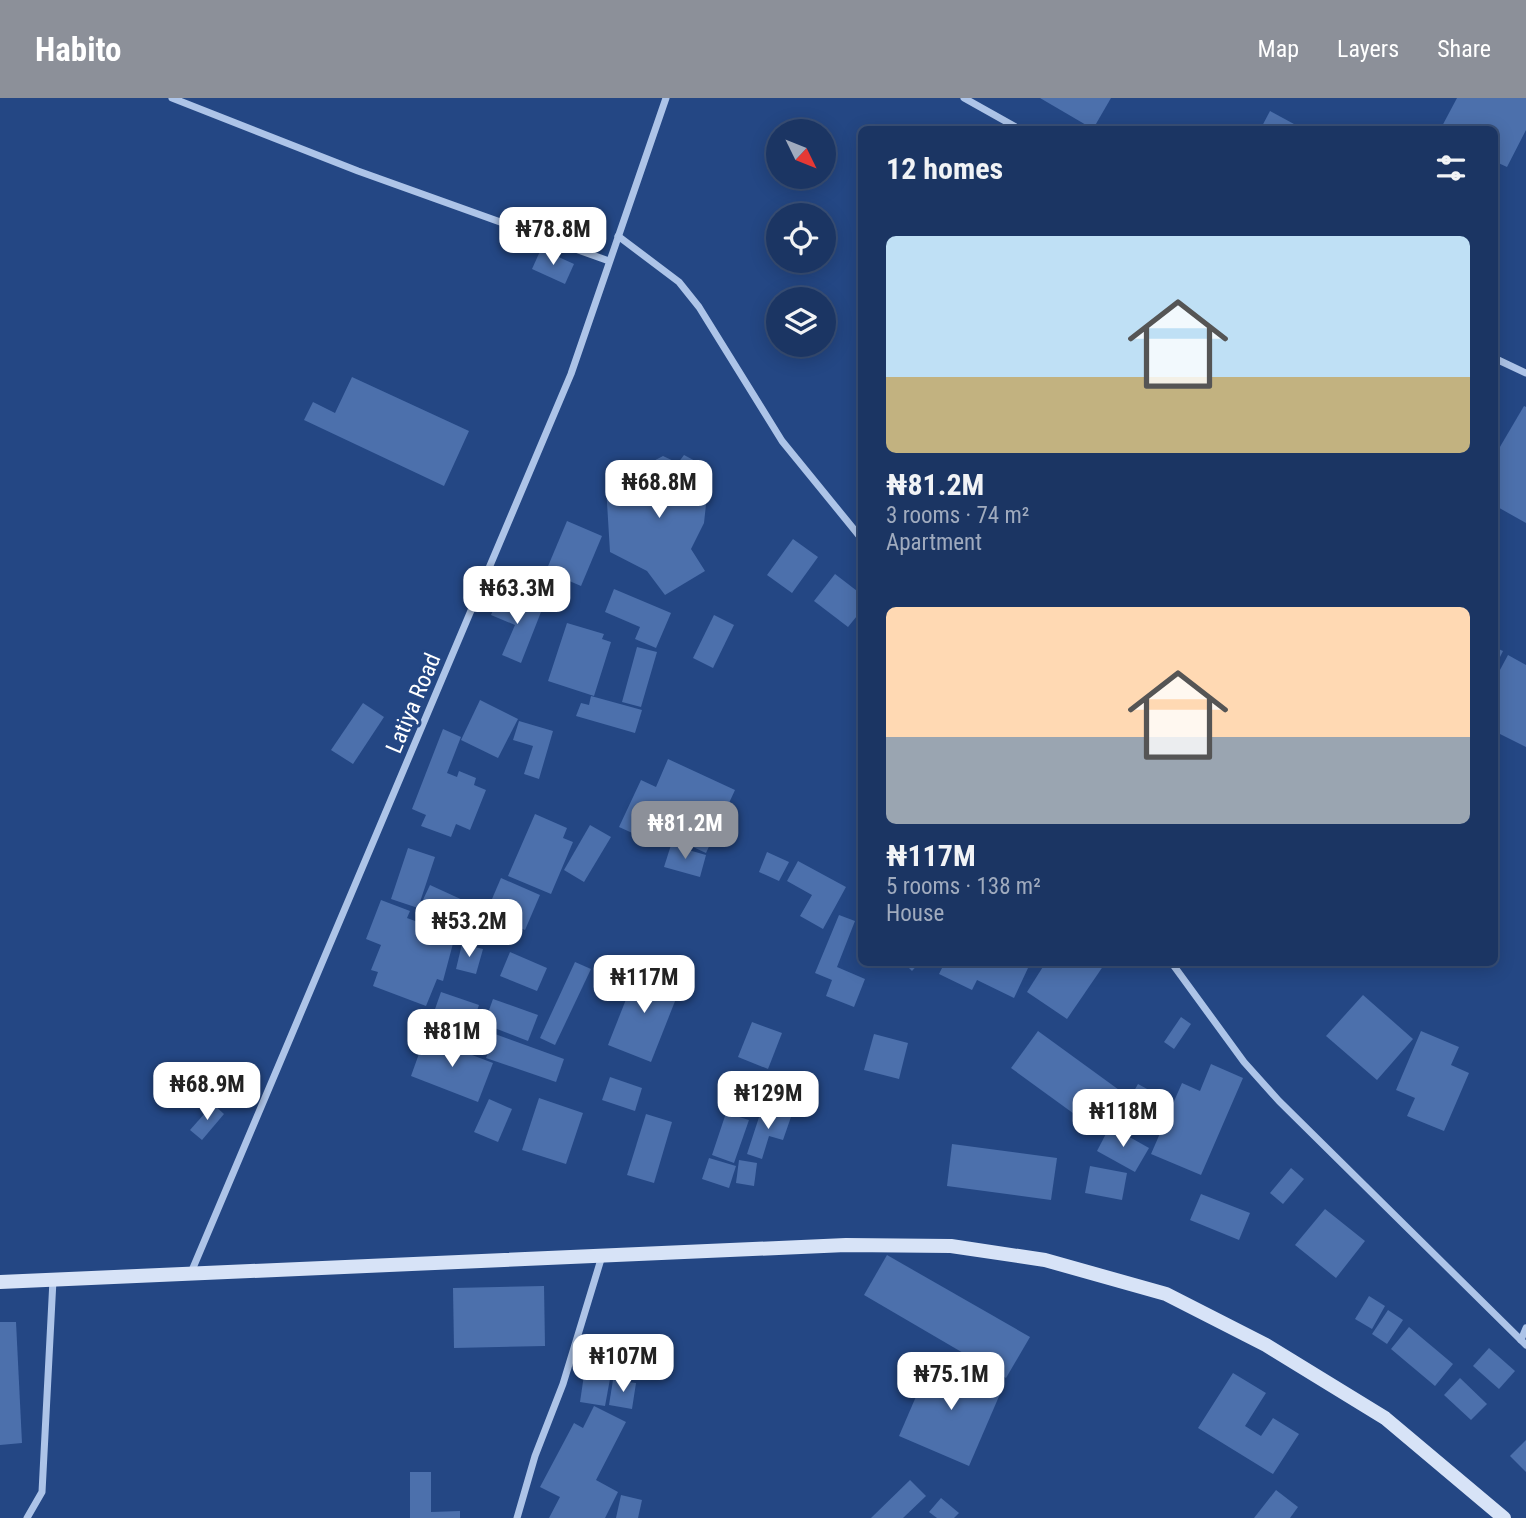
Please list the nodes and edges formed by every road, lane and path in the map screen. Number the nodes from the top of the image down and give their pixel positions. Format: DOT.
graph roads {
  1 [pos="172,98"];
  2 [pos="666,98"];
  3 [pos="964,98"];
  4 [pos="1014,126"];
  5 [pos="618,236"];
  6 [pos="610,261"];
  7 [pos="1498,360"];
  8 [pos="1526,373"];
  9 [pos="858,534"];
  10 [pos="1174,966"];
  11 [pos="602,1256"];
  12 [pos="190,1275"];
  13 [pos="53,1280"];
  14 [pos="0,1282"];
  15 [pos="1526,1328"];
  16 [pos="1524,1342"];
  17 [pos="27,1518"];
  18 [pos="517,1518"];
  19 [pos="1504,1518"];
  1 -- 6 [label="street"];
  2 -- 5 [label="street, Latiya Road"];
  3 -- 4 [label="street"];
  5 -- 6 [label="street, Latiya Road"];
  5 -- 9 [label="street"];
  6 -- 12 [label="street, Latiya Road"];
  7 -- 8 [label="street"];
  10 -- 16 [label="street"];
  11 -- 12 [label="street"];
  11 -- 18 [label="street"];
  11 -- 19 [label="street"];
  12 -- 13 [label="street"];
  13 -- 14 [label="street"];
  13 -- 17 [label="street"];
  15 -- 16 [label="street"];
}
